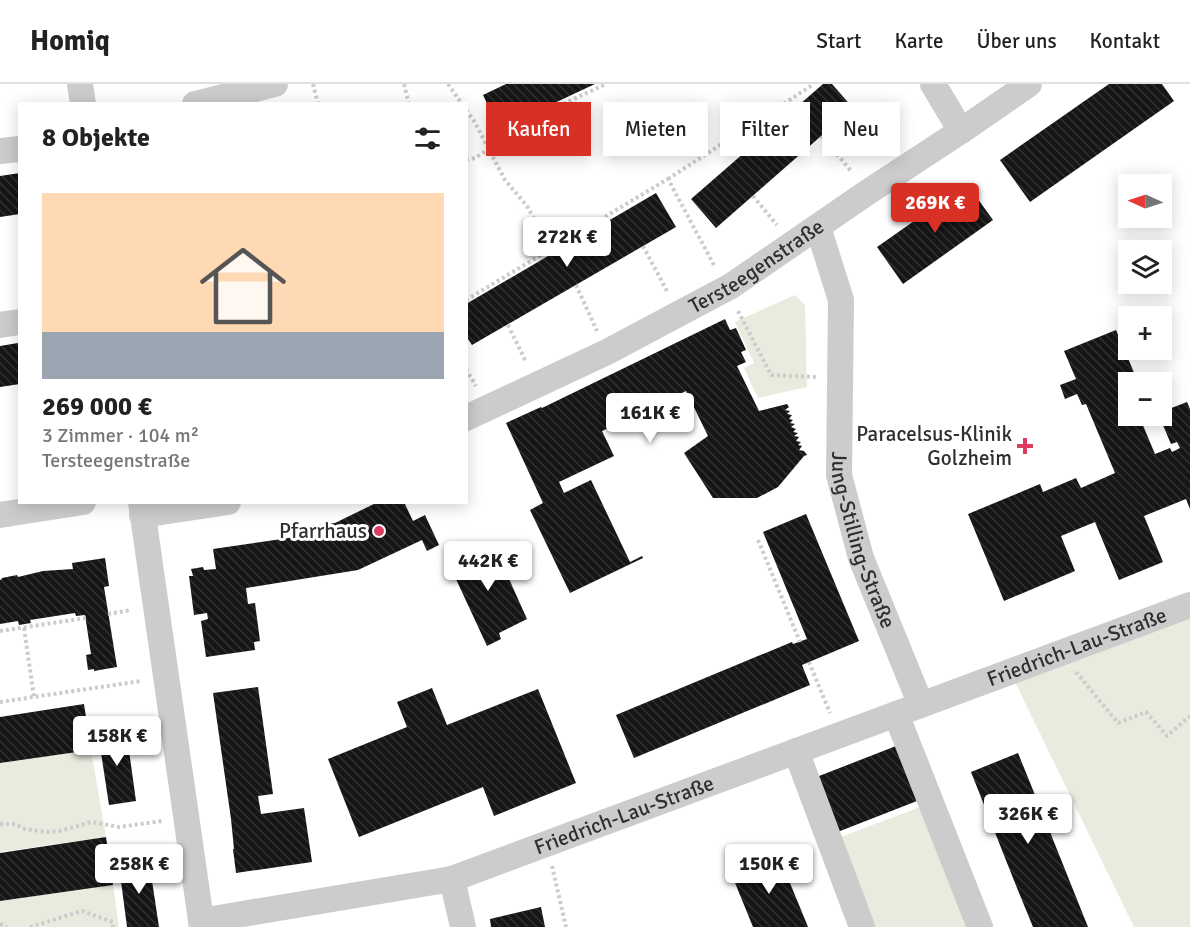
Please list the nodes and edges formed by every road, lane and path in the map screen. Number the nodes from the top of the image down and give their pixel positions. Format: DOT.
graph roads {
  1 [pos="80,84"];
  2 [pos="313,84"];
  3 [pos="404,84"];
  4 [pos="448,84"];
  5 [pos="606,84"];
  6 [pos="814,84"];
  7 [pos="933,84"];
  8 [pos="1029,84"];
  9 [pos="264,86"];
  10 [pos="83,102"];
  11 [pos="203,102"];
  12 [pos="318,102"];
  13 [pos="408,102"];
  14 [pos="461,102"];
  15 [pos="567,102"];
  16 [pos="468,113"];
  17 [pos="961,132"];
  18 [pos="821,136"];
  19 [pos="486,143"];
  20 [pos="18,148"];
  21 [pos="0,151"];
  22 [pos="486,151"];
  23 [pos="493,156"];
  24 [pos="468,160"];
  25 [pos="668,179"];
  26 [pos="868,192"];
  27 [pos="753,196"];
  28 [pos="818,227"];
  29 [pos="792,244"];
  30 [pos="643,246"];
  31 [pos="551,249"];
  32 [pos="576,285"];
  33 [pos="726,289"];
  34 [pos="468,299"];
  35 [pos="680,313"];
  36 [pos="18,322"];
  37 [pos="0,325"];
  38 [pos="508,325"];
  39 [pos="607,352"];
  40 [pos="840,378"];
  41 [pos="538,384"];
  42 [pos="468,417"];
  43 [pos="69,504"];
  44 [pos="199,504"];
  45 [pos="142,508"];
  46 [pos="0,514"];
  47 [pos="758,540"];
  48 [pos="1190,605"];
  49 [pos="86,618"];
  50 [pos="24,628"];
  51 [pos="0,631"];
  52 [pos="800,642"];
  53 [pos="1068,651"];
  54 [pos="808,662"];
  55 [pos="166,677"];
  56 [pos="34,697"];
  57 [pos="0,702"];
  58 [pos="921,705"];
  59 [pos="896,714"];
  60 [pos="1190,716"];
  61 [pos="839,736"];
  62 [pos="796,751"];
  63 [pos="186,817"];
  64 [pos="0,824"];
  65 [pos="546,844"];
  66 [pos="452,879"];
  67 [pos="0,924"];
  68 [pos="202,924"];
  69 [pos="7,927"];
  70 [pos="30,927"];
  71 [pos="113,927"];
  72 [pos="463,927"];
  73 [pos="566,927"];
  74 [pos="862,927"];
  75 [pos="980,927"];
  1 -- 10 [label="street"];
  2 -- 12 [label="path"];
  3 -- 13 [label="path"];
  4 -- 14 [label="path"];
  5 -- 15 [label="path"];
  6 -- 25 [label="path"];
  7 -- 17 [label="street"];
  8 -- 17 [label="street, Tersteegenstraße"];
  9 -- 11 [label="street"];
  16 -- 19 [label="path"];
  17 -- 26 [label="street, Tersteegenstraße"];
  18 -- 26 [label="path"];
  20 -- 21 [label="street"];
  22 -- 24 [label="path"];
  23 -- 31 [label="path"];
  25 -- 31 [label="path"];
  25 -- 33 [label="path"];
  26 -- 28 [label="street, Tersteegenstraße"];
  27 -- 29 [label="path"];
  28 -- 29 [label="street, Tersteegenstraße"];
  28 -- 40 [label="street, Jung-Stilling-Straße"];
  29 -- 33 [label="street, Tersteegenstraße"];
  30 -- 35 [label="path"];
  31 -- 34 [label="path"];
  32 -- 39 [label="path"];
  33 -- 35 [label="street, Tersteegenstraße"];
  33 -- 40 [label="path"];
  35 -- 39 [label="street, Tersteegenstraße"];
  36 -- 37 [label="street"];
  38 -- 41 [label="path"];
  39 -- 41 [label="street, Tersteegenstraße"];
  40 -- 58 [label="street, Jung-Stilling-Straße"];
  41 -- 42 [label="street, Tersteegenstraße"];
  43 -- 46 [label="street"];
  44 -- 45 [label="street"];
  45 -- 55 [label="street"];
  47 -- 52 [label="path"];
  48 -- 53 [label="street, Friedrich-Lau-Straße"];
  49 -- 50 [label="path"];
  50 -- 51 [label="path"];
  50 -- 56 [label="path"];
  53 -- 58 [label="street, Friedrich-Lau-Straße"];
  53 -- 60 [label="path"];
  54 -- 61 [label="path"];
  55 -- 56 [label="path"];
  55 -- 63 [label="street"];
  56 -- 57 [label="path"];
  58 -- 59 [label="street, Friedrich-Lau-Straße"];
  59 -- 61 [label="street, Friedrich-Lau-Straße"];
  59 -- 75 [label="street"];
  61 -- 62 [label="street, Friedrich-Lau-Straße"];
  62 -- 65 [label="street, Friedrich-Lau-Straße"];
  62 -- 74 [label="street"];
  63 -- 64 [label="path"];
  63 -- 68 [label="street"];
  65 -- 66 [label="street, Friedrich-Lau-Straße"];
  65 -- 73 [label="path"];
  66 -- 68 [label="street, Friedrich-Lau-Straße"];
  66 -- 72 [label="street"];
  67 -- 69 [label="path"];
  70 -- 71 [label="path"];
}
